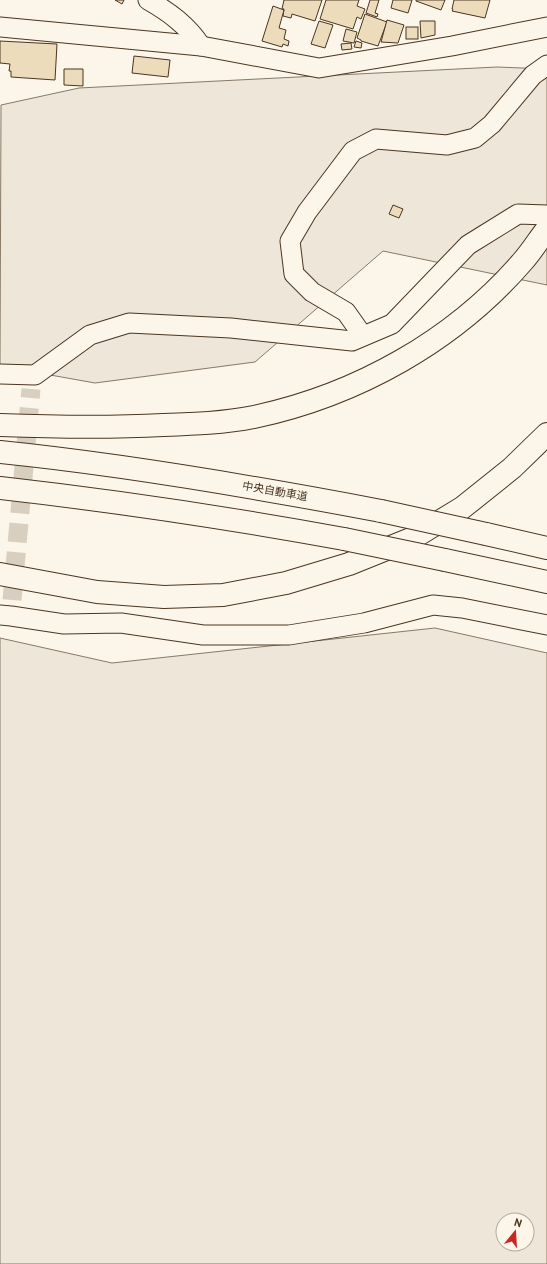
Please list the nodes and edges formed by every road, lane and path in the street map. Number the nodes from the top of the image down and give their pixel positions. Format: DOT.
graph roads {
  1 [pos="148,0"];
  2 [pos="547,27"];
  3 [pos="0,28"];
  4 [pos="201,46"];
  5 [pos="547,65"];
  6 [pos="547,216"];
  7 [pos="547,229"];
  8 [pos="363,336"];
  9 [pos="0,374"];
  10 [pos="0,425"];
  11 [pos="547,434"];
  12 [pos="0,452"];
  13 [pos="0,488"];
  14 [pos="547,548"];
  15 [pos="0,574"];
  16 [pos="547,582"];
  17 [pos="8,610"];
  18 [pos="547,625"];
  1 -- 4 [label="street"];
  2 -- 4 [label="street"];
  3 -- 4 [label="street"];
  5 -- 8 [label="street"];
  6 -- 8 [label="street"];
  7 -- 10 [label="highway"];
  8 -- 9 [label="street"];
  11 -- 15 [label="highway"];
  12 -- 14 [label="highway, 中央自動車道, bridge"];
  13 -- 16 [label="highway, bridge"];
  17 -- 18 [label="street"];
}
